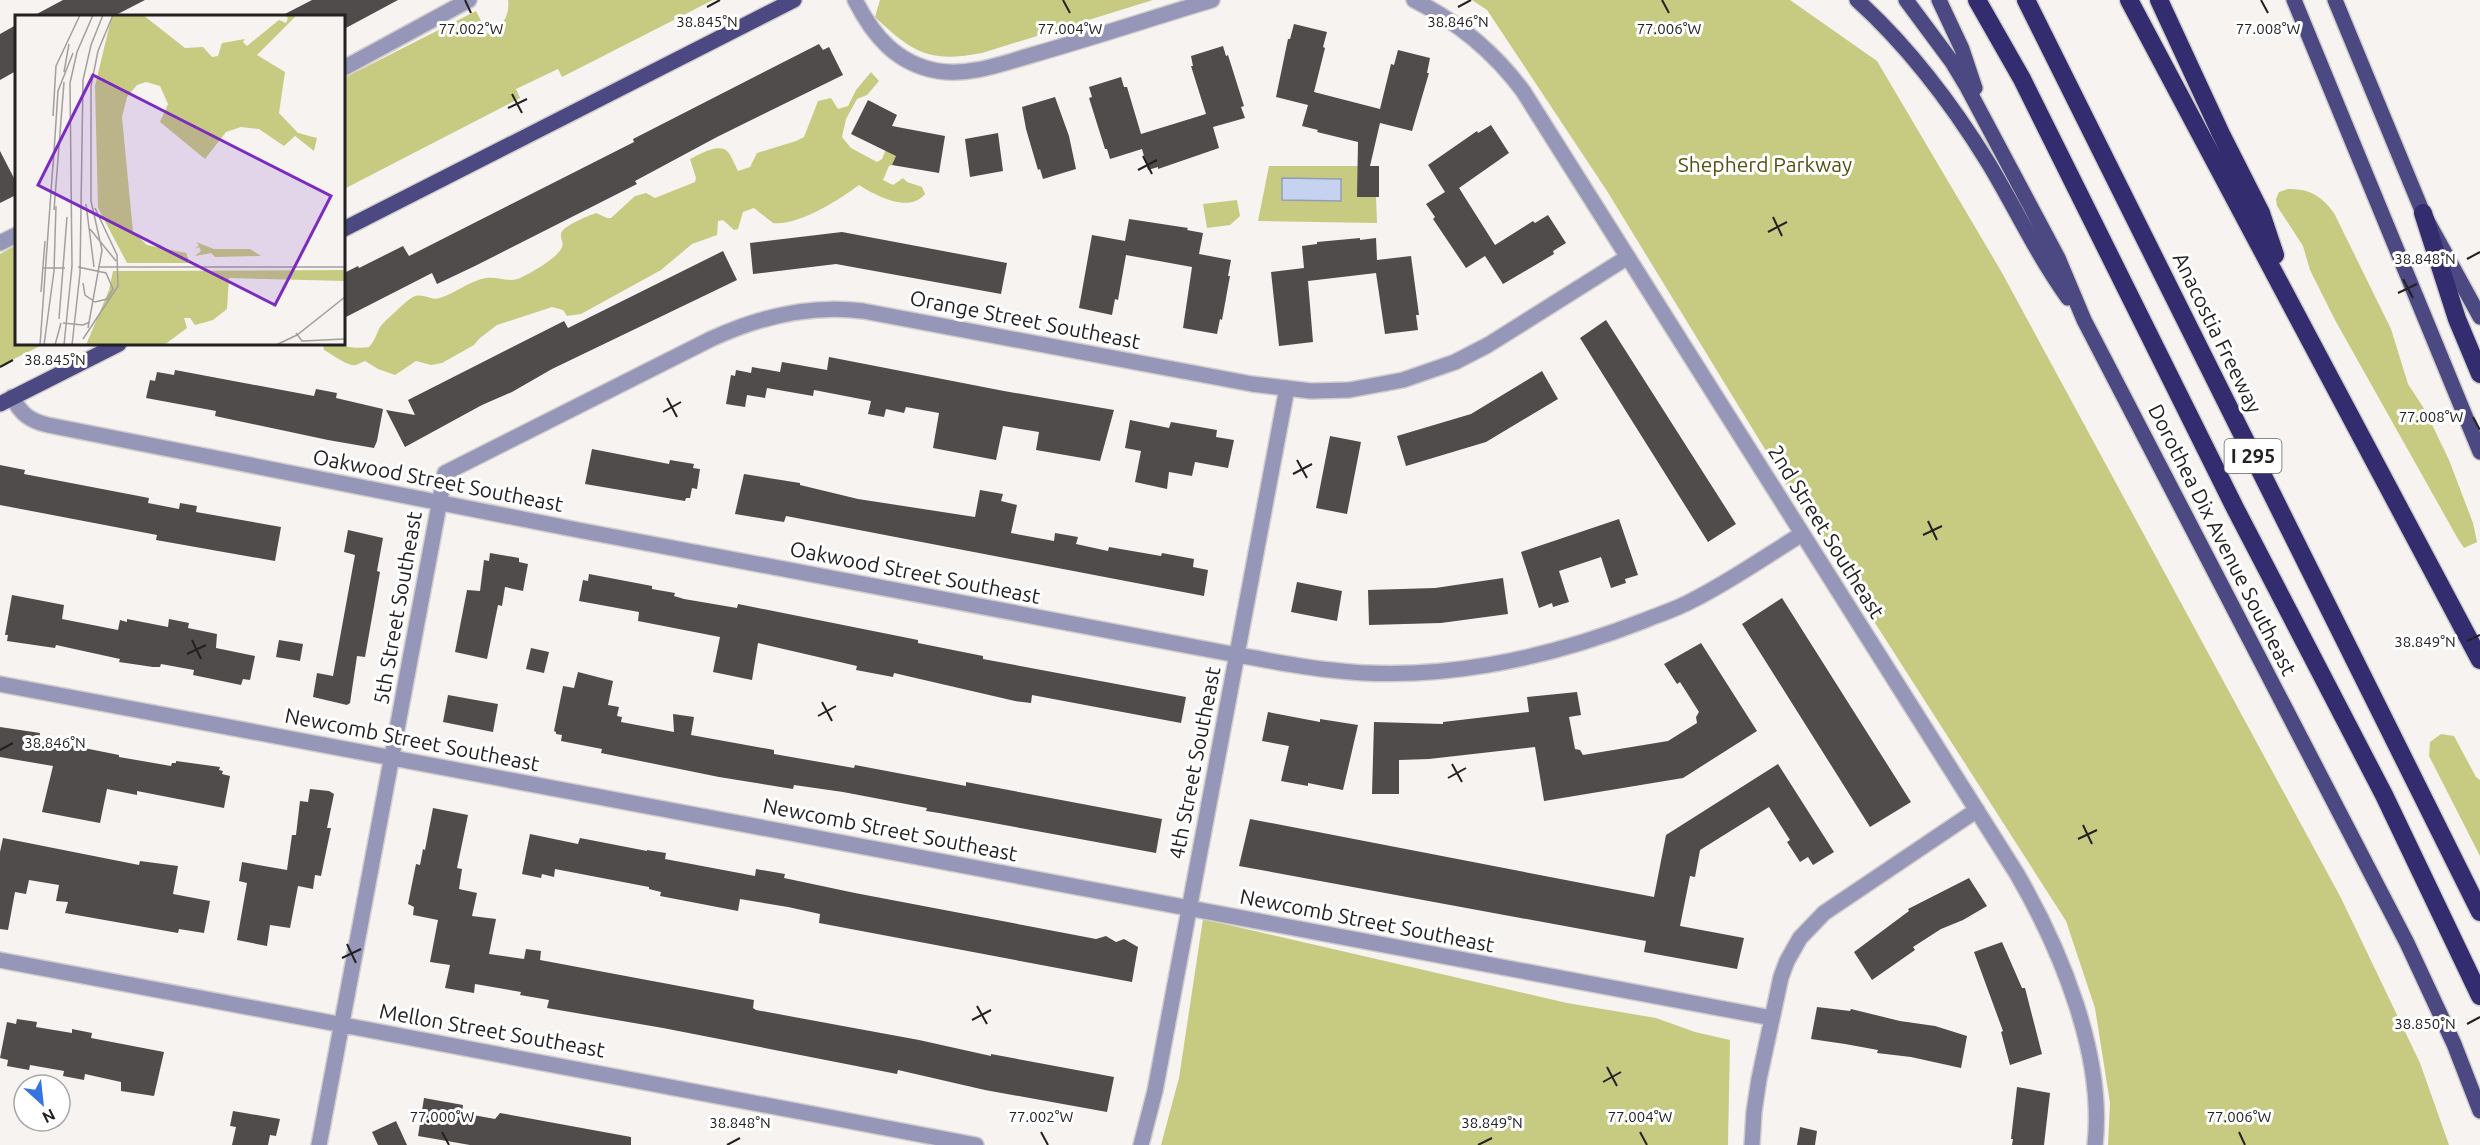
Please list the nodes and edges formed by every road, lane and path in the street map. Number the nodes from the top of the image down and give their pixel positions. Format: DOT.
graph roads {
  1 [pos="469,0"];
  2 [pos="794,0"];
  3 [pos="855,0"];
  4 [pos="1212,0"];
  5 [pos="1414,0"];
  6 [pos="1857,0"];
  7 [pos="1906,0"];
  8 [pos="1939,0"];
  9 [pos="1977,0"];
  10 [pos="1990,0"];
  11 [pos="2026,0"];
  12 [pos="2129,0"];
  13 [pos="2159,0"];
  14 [pos="2294,0"];
  15 [pos="2335,0"];
  16 [pos="345,67"];
  17 [pos="2022,79"];
  18 [pos="1986,119"];
  19 [pos="2423,213"];
  20 [pos="345,228"];
  21 [pos="15,236"];
  22 [pos="0,243"];
  23 [pos="1628,257"];
  24 [pos="2297,316"];
  25 [pos="2480,317"];
  26 [pos="2084,320"];
  27 [pos="117,345"];
  28 [pos="2480,374"];
  29 [pos="1287,388"];
  30 [pos="6,400"];
  31 [pos="2480,452"];
  32 [pos="439,502"];
  33 [pos="1802,534"];
  34 [pos="1237,655"];
  35 [pos="2480,660"];
  36 [pos="0,684"];
  37 [pos="392,757"];
  38 [pos="1977,810"];
  39 [pos="1188,909"];
  40 [pos="2480,912"];
  41 [pos="0,960"];
  42 [pos="2480,996"];
  43 [pos="1772,1018"];
  44 [pos="341,1024"];
  45 [pos="2480,1111"];
  46 [pos="319,1145"];
  47 [pos="976,1145"];
  48 [pos="1141,1145"];
  49 [pos="1752,1145"];
  50 [pos="2095,1145"];
  1 -- 16 [label="street"];
  2 -- 20 [label="main road"];
  3 -- 4 [label="street"];
  5 -- 23 [label="street, 2nd Street Southeast"];
  6 -- 26 [label="main road"];
  7 -- 18 [label="main road, Dorothea Dix Avenue Southeast"];
  8 -- 18 [label="main road"];
  9 -- 17 [label="highway"];
  10 -- 17 [label="highway"];
  11 -- 40 [label="highway, Anacostia Freeway / I 295"];
  12 -- 24 [label="highway"];
  13 -- 24 [label="highway"];
  14 -- 31 [label="main road"];
  15 -- 19 [label="main road"];
  17 -- 42 [label="highway"];
  18 -- 26 [label="main road, Dorothea Dix Avenue Southeast"];
  19 -- 25 [label="main road"];
  19 -- 28 [label="highway"];
  21 -- 22 [label="street"];
  23 -- 29 [label="street, Orange Street Southeast"];
  23 -- 33 [label="street, 2nd Street Southeast"];
  24 -- 35 [label="highway"];
  26 -- 45 [label="main road, Dorothea Dix Avenue Southeast"];
  27 -- 30 [label="main road"];
  29 -- 32 [label="street, Orange Street Southeast"];
  29 -- 34 [label="street, 4th Street Southeast"];
  30 -- 32 [label="street, Oakwood Street Southeast"];
  32 -- 34 [label="street, Oakwood Street Southeast"];
  32 -- 37 [label="street, 5th Street Southeast"];
  33 -- 34 [label="street, Oakwood Street Southeast"];
  33 -- 38 [label="street, 2nd Street Southeast"];
  34 -- 39 [label="street, 4th Street Southeast"];
  36 -- 37 [label="street, Newcomb Street Southeast"];
  37 -- 39 [label="street, Newcomb Street Southeast"];
  37 -- 44 [label="street, 5th Street Southeast"];
  38 -- 43 [label="street"];
  38 -- 50 [label="street, 2nd Street Southeast"];
  39 -- 43 [label="street, Newcomb Street Southeast"];
  39 -- 48 [label="street, 4th Street Southeast"];
  41 -- 44 [label="street, Mellon Street Southeast"];
  43 -- 49 [label="street"];
  44 -- 46 [label="street, 5th Street Southeast"];
  44 -- 47 [label="street, Mellon Street Southeast"];
}
